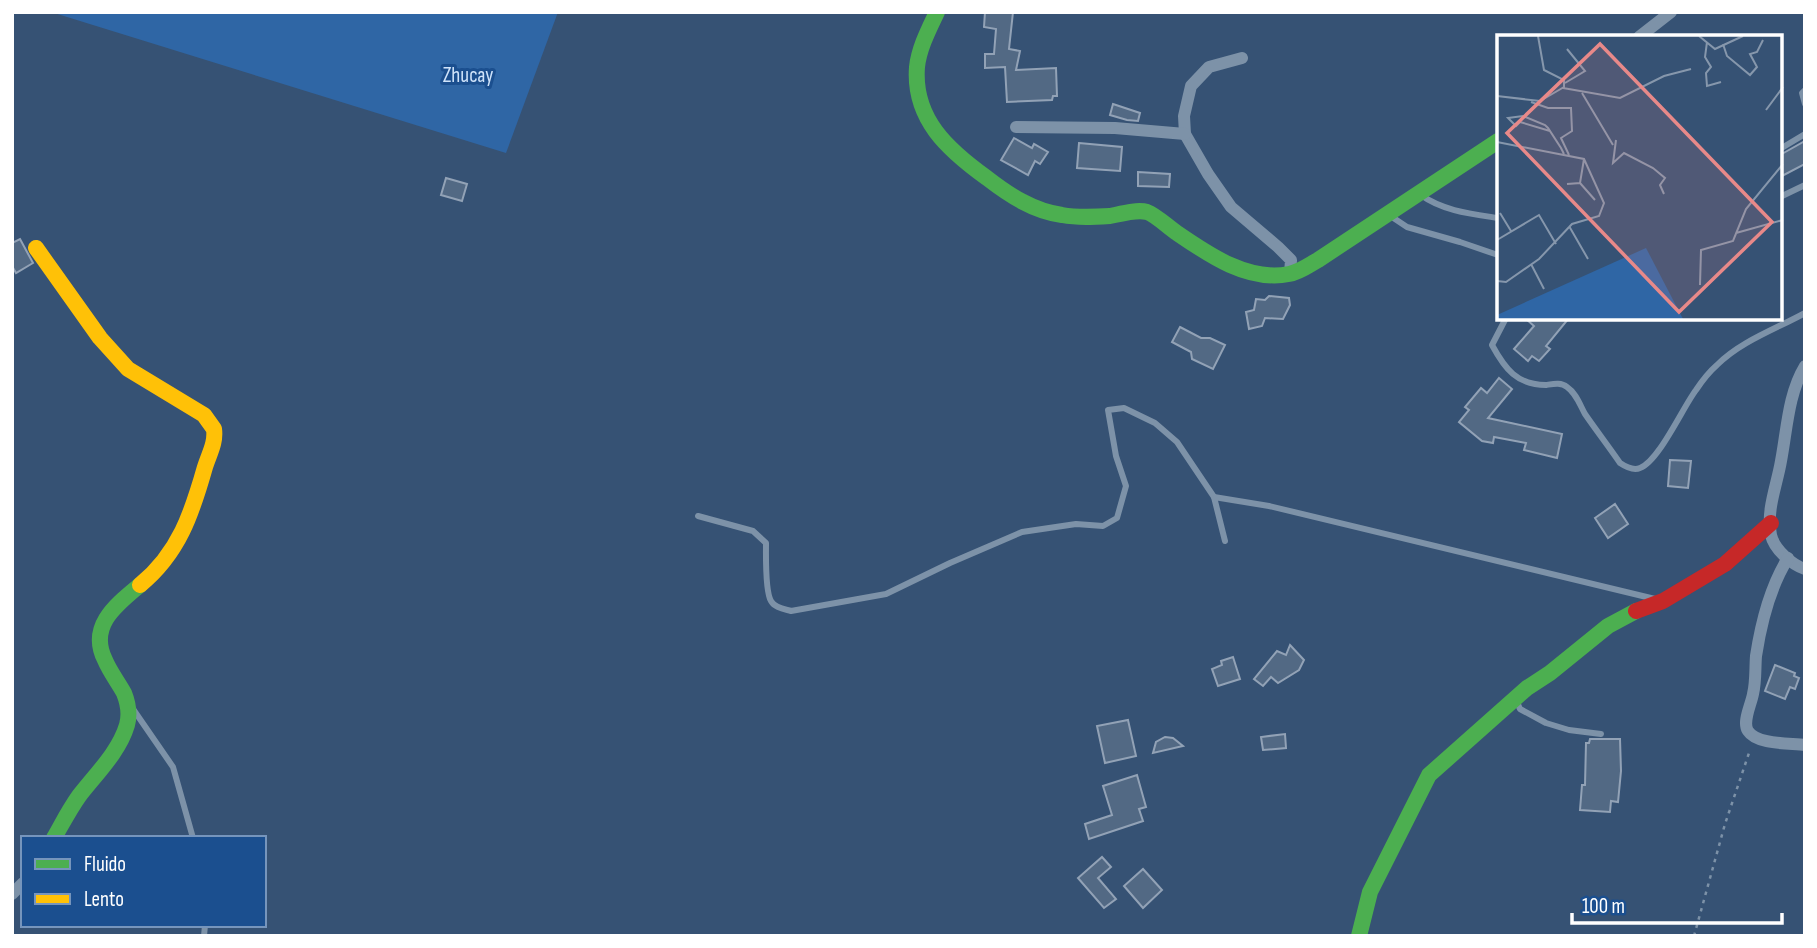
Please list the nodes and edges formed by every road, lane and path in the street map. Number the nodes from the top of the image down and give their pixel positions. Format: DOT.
graph roads {
  1 [pos="937,12"];
  2 [pos="1671,12"];
  3 [pos="1642,35"];
  4 [pos="1242,58"];
  5 [pos="1805,90"];
  6 [pos="1805,104"];
  7 [pos="1016,127"];
  8 [pos="1185,134"];
  9 [pos="1805,134"];
  10 [pos="1497,142"];
  11 [pos="1782,148"];
  12 [pos="1805,185"];
  13 [pos="1419,194"];
  14 [pos="1782,196"];
  15 [pos="1387,214"];
  16 [pos="1497,218"];
  17 [pos="36,248"];
  18 [pos="1497,254"];
  19 [pos="1290,274"];
  20 [pos="1805,313"];
  21 [pos="1505,320"];
  22 [pos="1805,366"];
  23 [pos="1214,497"];
  24 [pos="698,516"];
  25 [pos="1771,523"];
  26 [pos="1226,541"];
  27 [pos="1788,558"];
  28 [pos="1805,569"];
  29 [pos="1663,601"];
  30 [pos="1515,698"];
  31 [pos="128,702"];
  32 [pos="1601,734"];
  33 [pos="1754,737"];
  34 [pos="1805,745"];
  35 [pos="55,836"];
  36 [pos="192,836"];
  37 [pos="1360,936"];
  38 [pos="1694,936"];
  1 -- 19 [label="street"];
  2 -- 3 [label="street"];
  4 -- 8 [label="street"];
  5 -- 6 [label="lane"];
  7 -- 8 [label="street"];
  8 -- 19 [label="street"];
  9 -- 11 [label="lane"];
  10 -- 13 [label="street"];
  12 -- 14 [label="lane"];
  13 -- 15 [label="street"];
  13 -- 16 [label="lane"];
  15 -- 18 [label="lane"];
  15 -- 19 [label="street"];
  17 -- 31 [label="street"];
  20 -- 21 [label="lane"];
  22 -- 25 [label="street"];
  23 -- 24 [label="lane"];
  23 -- 26 [label="lane"];
  23 -- 29 [label="lane"];
  25 -- 27 [label="street"];
  25 -- 29 [label="street"];
  27 -- 28 [label="street"];
  27 -- 33 [label="street"];
  29 -- 30 [label="street"];
  30 -- 32 [label="lane"];
  30 -- 37 [label="street"];
  31 -- 35 [label="street"];
  31 -- 36 [label="lane"];
  33 -- 34 [label="street"];
  33 -- 38 [label="path"];
}
